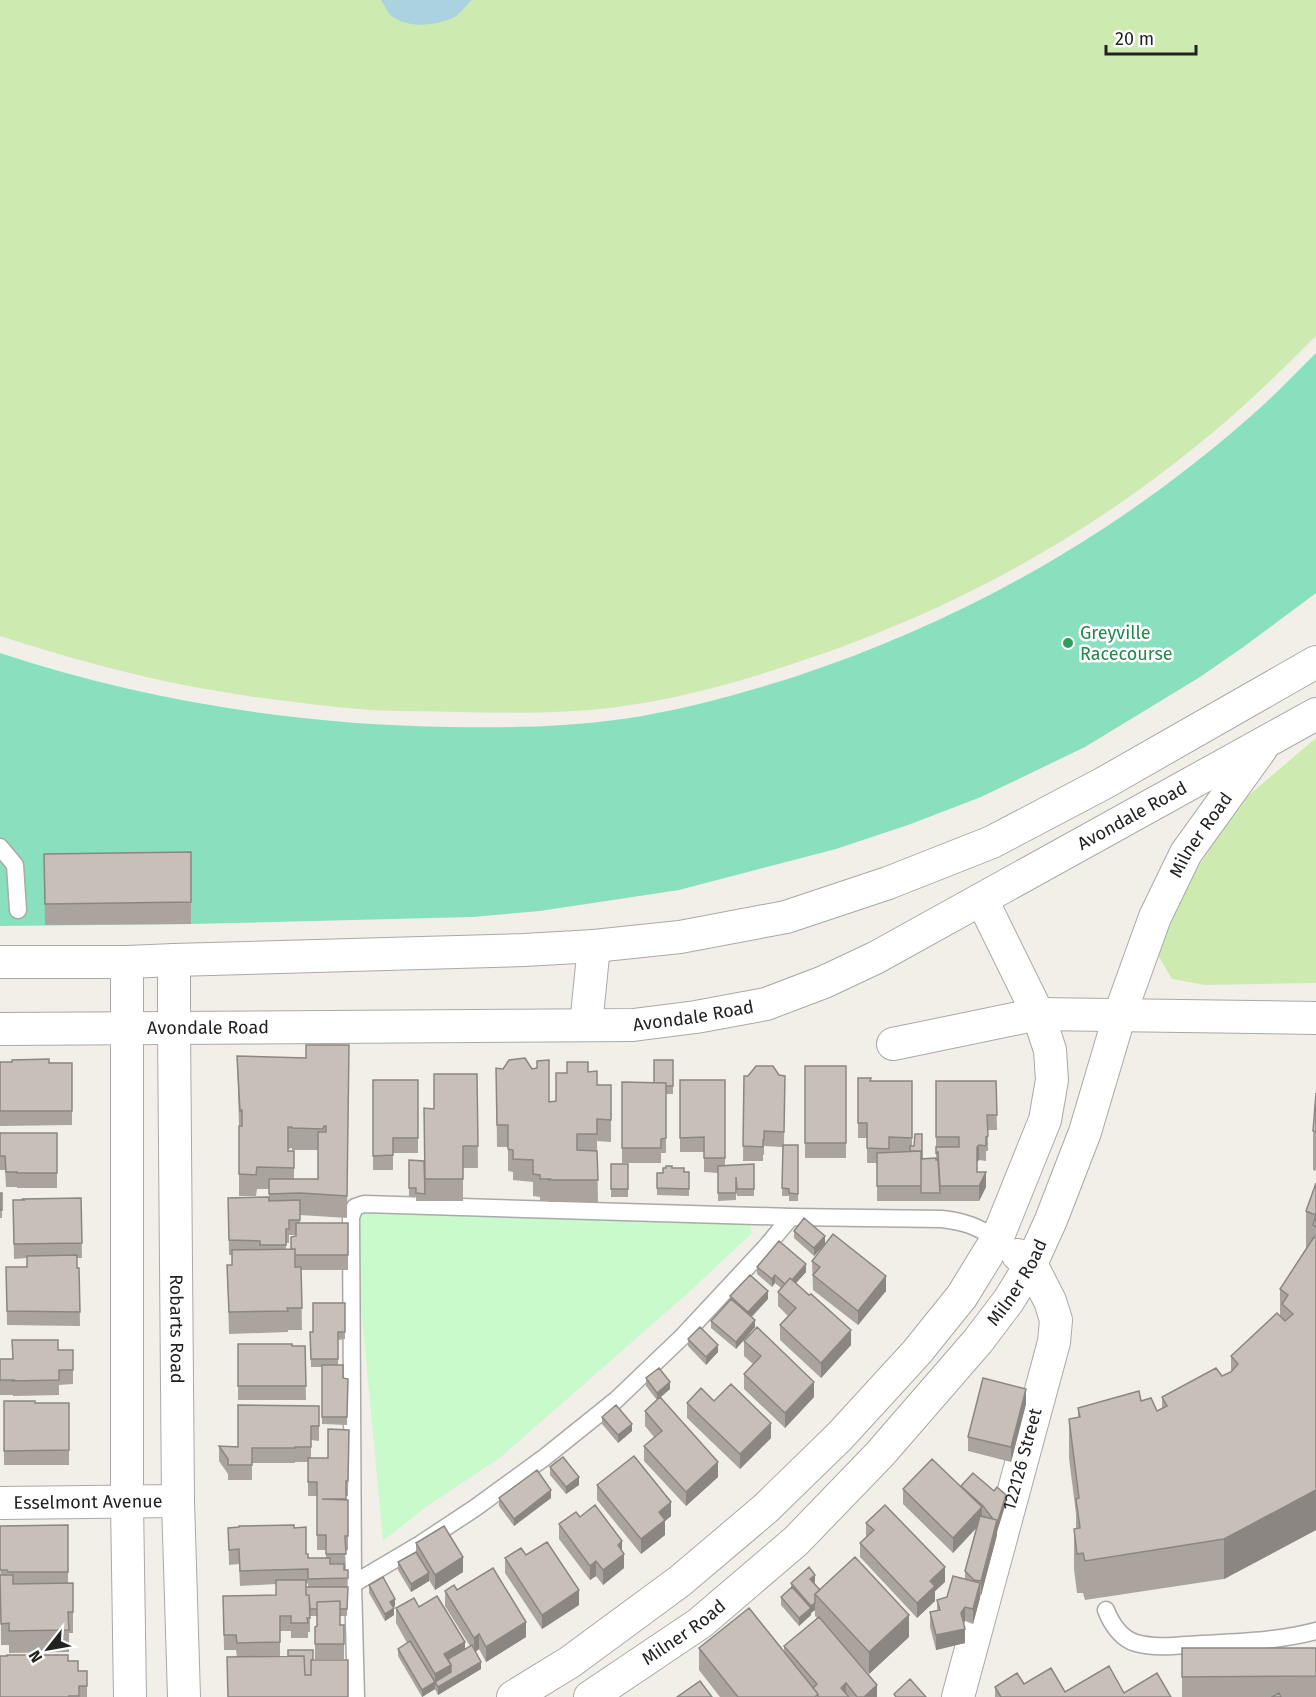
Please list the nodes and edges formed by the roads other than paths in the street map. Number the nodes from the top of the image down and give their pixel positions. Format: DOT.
graph roads {
  1 [pos="1316,662"];
  2 [pos="1316,714"];
  3 [pos="1267,741"];
  4 [pos="0,847"];
  5 [pos="982,900"];
  6 [pos="18,910"];
  7 [pos="594,946"];
  8 [pos="174,960"];
  9 [pos="0,962"];
  10 [pos="128,962"];
  11 [pos="1038,1014"];
  12 [pos="1119,1014"];
  13 [pos="1316,1018"];
  14 [pos="586,1025"];
  15 [pos="127,1028"];
  16 [pos="0,1029"];
  17 [pos="174,1029"];
  18 [pos="893,1044"];
  19 [pos="791,1218"];
  20 [pos="997,1239"];
  21 [pos="1031,1264"];
  22 [pos="178,1501"];
  23 [pos="127,1502"];
  24 [pos="0,1503"];
  25 [pos="765,1509"];
  26 [pos="796,1541"];
  27 [pos="353,1584"];
  28 [pos="670,1588"];
  29 [pos="1106,1610"];
  30 [pos="698,1624"];
  31 [pos="1316,1631"];
  32 [pos="130,1697"];
  33 [pos="184,1697"];
  34 [pos="356,1697"];
  35 [pos="513,1697"];
  36 [pos="590,1697"];
  37 [pos="958,1697"];
  1 -- 7 [label="street"];
  2 -- 3 [label="street, Avondale Road"];
  3 -- 5 [label="street, Avondale Road"];
  3 -- 12 [label="street, Milner Road"];
  4 -- 6 [label="lane"];
  5 -- 11 [label="street"];
  5 -- 14 [label="street, Avondale Road"];
  7 -- 8 [label="street"];
  7 -- 14 [label="street"];
  8 -- 10 [label="street"];
  8 -- 17 [label="street, Robarts Road"];
  9 -- 10 [label="street"];
  10 -- 15 [label="street"];
  11 -- 12 [label="street"];
  11 -- 18 [label="street"];
  11 -- 20 [label="street"];
  12 -- 13 [label="street"];
  12 -- 21 [label="street, Milner Road"];
  14 -- 17 [label="street, Avondale Road"];
  15 -- 16 [label="street, Avondale Road"];
  15 -- 17 [label="street, Avondale Road"];
  15 -- 23 [label="street"];
  17 -- 22 [label="street, Robarts Road"];
  19 -- 20 [label="lane"];
  19 -- 27 [label="lane"];
  19 -- 27 [label="lane"];
  20 -- 21 [label="street, 122126 Street"];
  20 -- 25 [label="street"];
  21 -- 26 [label="street, Milner Road"];
  21 -- 37 [label="street, 122126 Street"];
  22 -- 23 [label="street, Esselmont Avenue"];
  22 -- 33 [label="street, Robarts Road"];
  23 -- 24 [label="street, Esselmont Avenue"];
  23 -- 32 [label="street"];
  25 -- 26 [label="street"];
  25 -- 28 [label="street"];
  26 -- 30 [label="street, Milner Road"];
  27 -- 34 [label="lane"];
  28 -- 30 [label="street"];
  28 -- 35 [label="street"];
  29 -- 31 [label="lane"];
  30 -- 36 [label="street, Milner Road"];
}
